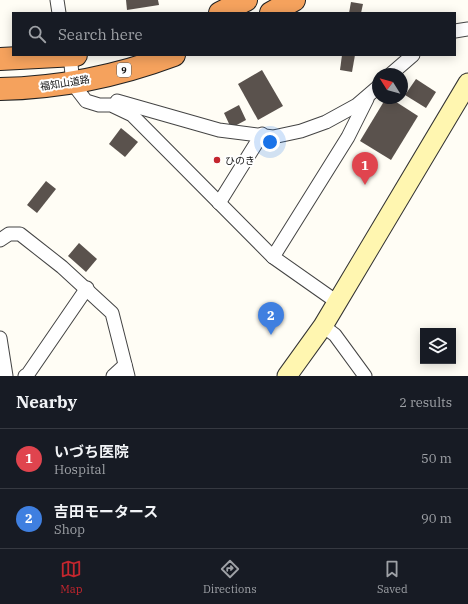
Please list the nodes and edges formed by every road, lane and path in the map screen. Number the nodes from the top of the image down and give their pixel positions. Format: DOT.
graph roads {
  1 [pos="56,0"];
  2 [pos="246,0"];
  3 [pos="294,0"];
  4 [pos="59,12"];
  5 [pos="222,12"];
  6 [pos="273,12"];
  7 [pos="468,29"];
  8 [pos="456,31"];
  9 [pos="54,56"];
  10 [pos="72,56"];
  11 [pos="171,56"];
  12 [pos="412,56"];
  13 [pos="0,59"];
  14 [pos="398,68"];
  15 [pos="468,83"];
  16 [pos="73,84"];
  17 [pos="0,89"];
  18 [pos="372,94"];
  19 [pos="372,95"];
  20 [pos="262,134"];
  21 [pos="219,203"];
  22 [pos="0,240"];
  23 [pos="273,257"];
  24 [pos="87,288"];
  25 [pos="337,302"];
  26 [pos="323,326"];
  27 [pos="0,338"];
  28 [pos="126,370"];
  29 [pos="6,376"];
  30 [pos="25,376"];
  31 [pos="113,376"];
  32 [pos="287,376"];
  33 [pos="365,376"];
  1 -- 4 [label="street"];
  2 -- 5 [label="highway"];
  3 -- 6 [label="highway"];
  7 -- 8 [label="street"];
  9 -- 13 [label="highway"];
  10 -- 16 [label="street"];
  11 -- 16 [label="highway, 福知山道路 / 9"];
  12 -- 14 [label="street"];
  15 -- 25 [label="street"];
  16 -- 17 [label="highway, 福知山道路 / 9"];
  16 -- 20 [label="street"];
  16 -- 21 [label="street"];
  18 -- 20 [label="street"];
  19 -- 23 [label="street"];
  20 -- 21 [label="street"];
  21 -- 23 [label="street"];
  22 -- 24 [label="street"];
  23 -- 25 [label="street"];
  24 -- 28 [label="street"];
  24 -- 30 [label="street"];
  25 -- 26 [label="street"];
  26 -- 32 [label="street"];
  26 -- 33 [label="street"];
  27 -- 29 [label="street"];
  28 -- 31 [label="street"];
}
